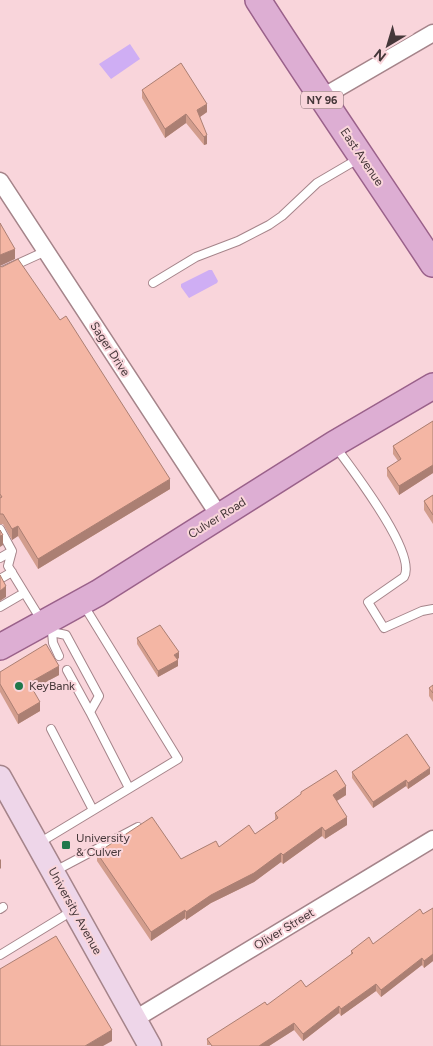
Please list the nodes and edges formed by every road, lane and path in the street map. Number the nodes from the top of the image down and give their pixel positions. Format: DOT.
graph roads {
  1 [pos="258,0"];
  2 [pos="433,33"];
  3 [pos="321,98"];
  4 [pos="362,156"];
  5 [pos="0,180"];
  6 [pos="46,251"];
  7 [pos="433,264"];
  8 [pos="0,272"];
  9 [pos="153,283"];
  10 [pos="433,386"];
  11 [pos="334,444"];
  12 [pos="220,516"];
  13 [pos="0,529"];
  14 [pos="12,551"];
  15 [pos="0,558"];
  16 [pos="12,572"];
  17 [pos="0,579"];
  18 [pos="24,593"];
  19 [pos="82,601"];
  20 [pos="0,607"];
  21 [pos="433,608"];
  22 [pos="47,627"];
  23 [pos="0,647"];
  24 [pos="59,656"];
  25 [pos="67,670"];
  26 [pos="90,712"];
  27 [pos="51,729"];
  28 [pos="0,777"];
  29 [pos="129,788"];
  30 [pos="93,810"];
  31 [pos="149,821"];
  32 [pos="433,839"];
  33 [pos="38,844"];
  34 [pos="54,872"];
  35 [pos="74,910"];
  36 [pos="0,955"];
  37 [pos="135,1019"];
  38 [pos="150,1046"];
  1 -- 3 [label="main road, East Avenue / NY 96"];
  2 -- 3 [label="street"];
  3 -- 4 [label="main road, East Avenue / NY 96"];
  4 -- 7 [label="main road, East Avenue / NY 96"];
  4 -- 9 [label="lane"];
  5 -- 6 [label="street, Sager Drive"];
  6 -- 8 [label="lane"];
  6 -- 12 [label="street, Sager Drive"];
  10 -- 11 [label="main road, Culver Road"];
  11 -- 12 [label="main road, Culver Road"];
  11 -- 21 [label="lane"];
  12 -- 19 [label="main road, Culver Road"];
  13 -- 14 [label="lane"];
  14 -- 15 [label="lane"];
  14 -- 16 [label="lane"];
  16 -- 17 [label="lane"];
  16 -- 18 [label="lane"];
  18 -- 20 [label="lane"];
  18 -- 22 [label="lane"];
  19 -- 22 [label="main road, Culver Road"];
  19 -- 29 [label="lane"];
  22 -- 23 [label="main road, Culver Road"];
  22 -- 24 [label="lane"];
  22 -- 26 [label="lane"];
  25 -- 26 [label="lane"];
  26 -- 29 [label="lane"];
  27 -- 30 [label="lane"];
  28 -- 33 [label="main road, University Avenue"];
  29 -- 30 [label="lane"];
  30 -- 33 [label="lane"];
  31 -- 34 [label="lane"];
  32 -- 37 [label="street, Oliver Street"];
  33 -- 34 [label="main road, University Avenue"];
  34 -- 35 [label="main road, University Avenue"];
  35 -- 36 [label="lane"];
  35 -- 37 [label="main road, University Avenue"];
  37 -- 38 [label="main road, University Avenue"];
}
